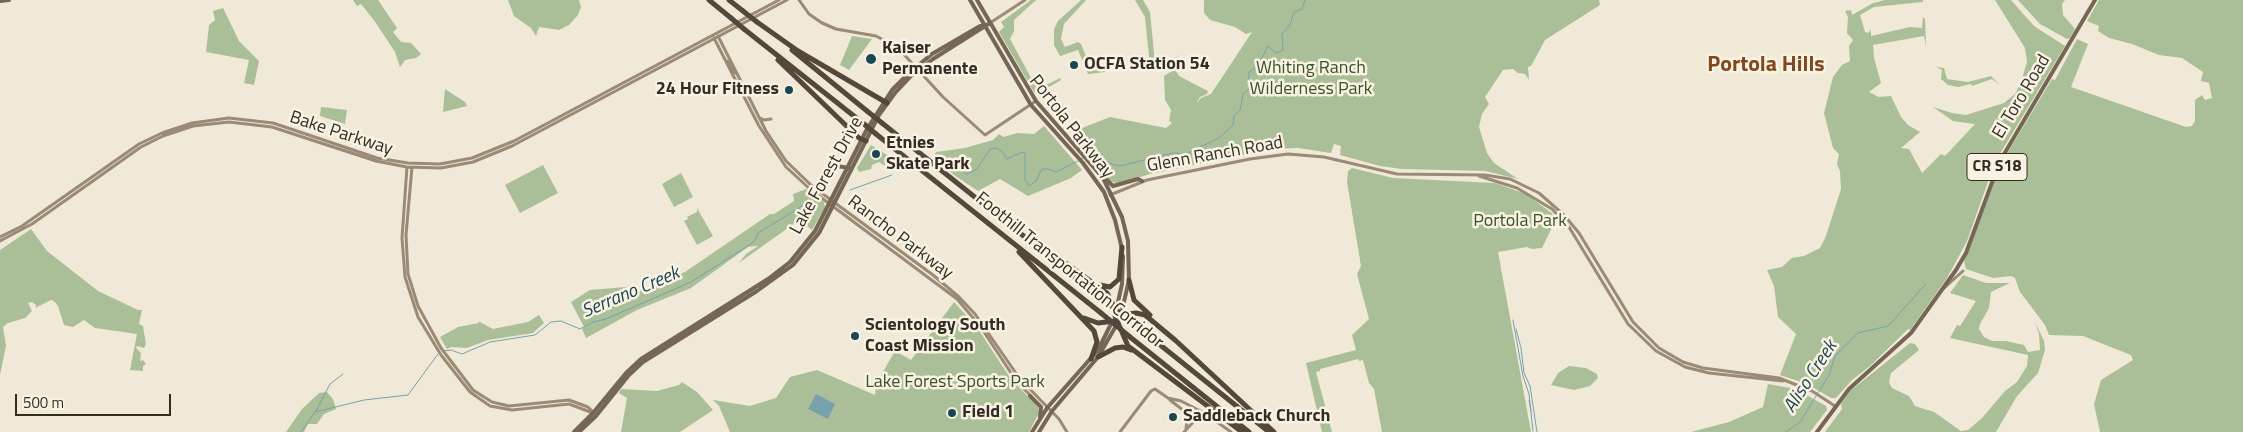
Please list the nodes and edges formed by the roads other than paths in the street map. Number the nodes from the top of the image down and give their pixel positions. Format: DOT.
graph roads {
  1 [pos="9,0"];
  2 [pos="708,0"];
  3 [pos="729,0"];
  4 [pos="779,0"];
  5 [pos="787,0"];
  6 [pos="799,0"];
  7 [pos="970,0"];
  8 [pos="977,0"];
  9 [pos="1025,0"];
  10 [pos="2095,0"];
  11 [pos="0,1"];
  12 [pos="757,22"];
  13 [pos="990,23"];
  14 [pos="985,26"];
  15 [pos="718,35"];
  16 [pos="713,37"];
  17 [pos="766,47"];
  18 [pos="725,59"];
  19 [pos="917,68"];
  20 [pos="740,78"];
  21 [pos="1036,101"];
  22 [pos="885,102"];
  23 [pos="1031,105"];
  24 [pos="760,118"];
  25 [pos="771,120"];
  26 [pos="864,140"];
  27 [pos="410,166"];
  28 [pos="848,168"];
  29 [pos="1096,169"];
  30 [pos="845,174"];
  31 [pos="1142,182"];
  32 [pos="1112,194"];
  33 [pos="1106,196"];
  34 [pos="833,203"];
  35 [pos="998,215"];
  36 [pos="1005,237"];
  37 [pos="0,238"];
  38 [pos="1122,247"];
  39 [pos="1963,272"];
  40 [pos="1089,278"];
  41 [pos="1129,280"];
  42 [pos="1940,291"];
  43 [pos="1117,317"];
  44 [pos="1084,318"];
  45 [pos="1174,340"];
  46 [pos="1136,353"];
  47 [pos="1098,357"];
  48 [pos="1092,359"];
  49 [pos="1030,396"];
  50 [pos="1168,398"];
  51 [pos="1835,406"];
  52 [pos="1048,408"];
  53 [pos="1052,411"];
  54 [pos="595,414"];
  55 [pos="1038,421"];
  56 [pos="1223,427"];
  57 [pos="1185,431"];
  58 [pos="574,432"];
  59 [pos="579,432"];
  60 [pos="1032,432"];
  61 [pos="1038,432"];
  62 [pos="1067,432"];
  63 [pos="1120,432"];
  64 [pos="1231,432"];
  65 [pos="1242,432"];
  66 [pos="1249,432"];
  67 [pos="1269,432"];
  68 [pos="1274,432"];
  69 [pos="1818,432"];
  1 -- 11 [label="main road"];
  2 -- 17 [label="highway, Foothill Transportation Corridor, bridge"];
  3 -- 12 [label="highway, Foothill Transportation Corridor, bridge"];
  4 -- 15 [label="main road, Bake Parkway"];
  5 -- 15 [label="main road, Bake Parkway"];
  6 -- 19 [label="main road"];
  7 -- 14 [label="main road, Portola Parkway"];
  8 -- 13 [label="main road, Portola Parkway"];
  9 -- 13 [label="main road, Lake Forest Drive"];
  10 -- 42 [label="main road, El Toro Road / CR S18"];
  12 -- 22 [label="highway"];
  12 -- 35 [label="highway, Foothill Transportation Corridor, bridge"];
  13 -- 14 [label="main road, Lake Forest Drive"];
  13 -- 21 [label="main road, Portola Parkway"];
  14 -- 19 [label="main road, Lake Forest Drive"];
  14 -- 23 [label="main road, Portola Parkway"];
  15 -- 16 [label="main road, Bake Parkway"];
  15 -- 20 [label="main road, Rancho Parkway"];
  16 -- 18 [label="main road, Rancho Parkway"];
  16 -- 27 [label="main road, Bake Parkway"];
  17 -- 26 [label="highway"];
  17 -- 36 [label="highway, Foothill Transportation Corridor, bridge"];
  18 -- 20 [label="main road"];
  18 -- 34 [label="main road, Rancho Parkway"];
  19 -- 22 [label="main road, Lake Forest Drive"];
  19 -- 23 [label="main road"];
  20 -- 24 [label="main road, Rancho Parkway"];
  21 -- 23 [label="main road"];
  21 -- 29 [label="main road, Portola Parkway"];
  22 -- 26 [label="main road, Lake Forest Drive"];
  23 -- 33 [label="main road, Portola Parkway"];
  24 -- 25 [label="main road"];
  24 -- 34 [label="main road, Rancho Parkway"];
  26 -- 28 [label="main road, Lake Forest Drive"];
  26 -- 34 [label="main road, Lake Forest Drive"];
  27 -- 37 [label="main road, Bake Parkway"];
  27 -- 54 [label="main road"];
  28 -- 30 [label="main road, Lake Forest Drive"];
  28 -- 30 [label="main road"];
  29 -- 31 [label="main road"];
  29 -- 32 [label="main road, Portola Parkway"];
  30 -- 34 [label="main road, Lake Forest Drive"];
  31 -- 32 [label="main road, Glenn Ranch Road"];
  31 -- 51 [label="main road, Glenn Ranch Road"];
  32 -- 33 [label="main road, Glenn Ranch Road"];
  32 -- 41 [label="main road, Portola Parkway"];
  33 -- 38 [label="main road, Portola Parkway"];
  34 -- 49 [label="main road, Rancho Parkway"];
  34 -- 52 [label="main road, Rancho Parkway"];
  34 -- 54 [label="main road, Lake Forest Drive"];
  35 -- 40 [label="highway"];
  35 -- 67 [label="highway, Foothill Transportation Corridor, bridge"];
  36 -- 44 [label="highway"];
  36 -- 66 [label="highway, Foothill Transportation Corridor, bridge"];
  38 -- 40 [label="highway"];
  38 -- 43 [label="main road, Portola Parkway"];
  39 -- 42 [label="main road, El Toro Road"];
  40 -- 43 [label="highway"];
  41 -- 43 [label="main road, Portola Parkway"];
  41 -- 45 [label="highway"];
  42 -- 51 [label="main road, El Toro Road / CR S18"];
  43 -- 44 [label="highway"];
  43 -- 45 [label="highway"];
  43 -- 46 [label="highway"];
  43 -- 47 [label="main road, Portola Parkway"];
  43 -- 48 [label="main road, Portola Parkway"];
  44 -- 48 [label="highway"];
  45 -- 68 [label="highway"];
  46 -- 47 [label="highway"];
  46 -- 65 [label="highway"];
  47 -- 53 [label="main road, Portola Parkway"];
  48 -- 52 [label="main road, Portola Parkway"];
  49 -- 52 [label="main road, Rancho Parkway"];
  49 -- 55 [label="main road"];
  50 -- 56 [label="main road"];
  50 -- 57 [label="main road"];
  50 -- 63 [label="main road"];
  51 -- 69 [label="main road, El Toro Road / CR S18"];
  52 -- 53 [label="main road, Rancho Parkway"];
  52 -- 55 [label="main road, Portola Parkway"];
  53 -- 61 [label="main road, Portola Parkway"];
  53 -- 62 [label="main road, Rancho Parkway"];
  54 -- 58 [label="main road, Lake Forest Drive"];
  54 -- 59 [label="main road, Lake Forest Drive"];
  55 -- 60 [label="main road, Portola Parkway"];
  56 -- 57 [label="main road"];
  56 -- 64 [label="main road"];
}
